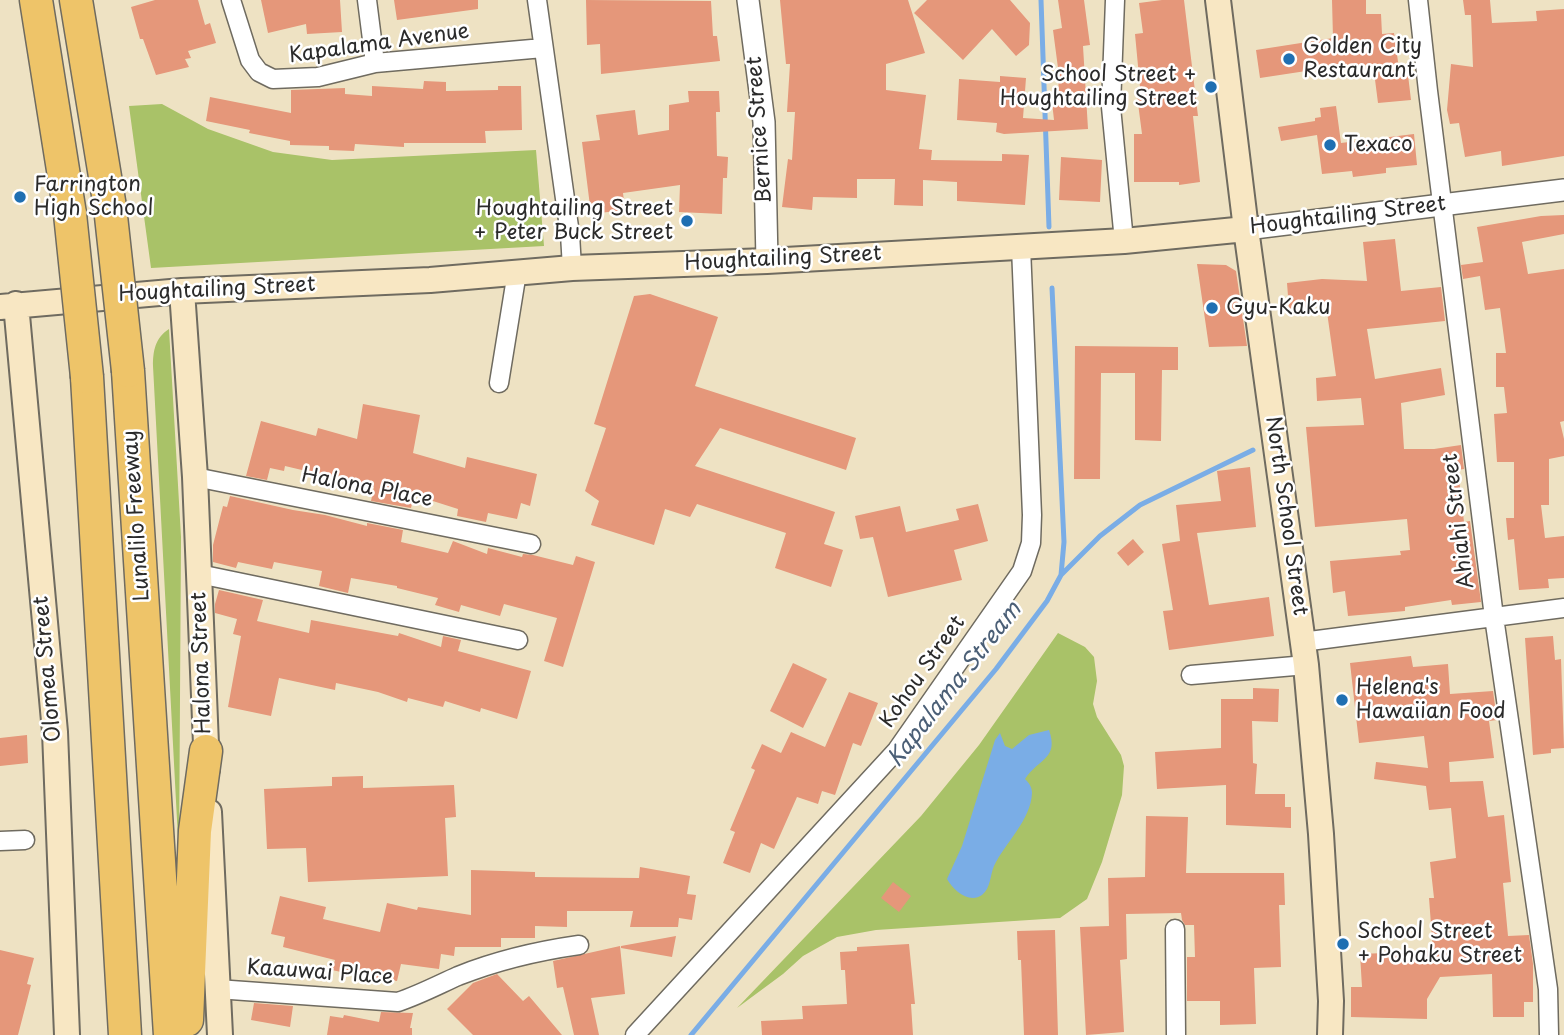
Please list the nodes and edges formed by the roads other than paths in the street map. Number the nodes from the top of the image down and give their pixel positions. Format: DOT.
graph roads {
  1 [pos="36,0"];
  2 [pos="76,0"];
  3 [pos="231,0"];
  4 [pos="367,0"];
  5 [pos="537,0"];
  6 [pos="748,0"];
  7 [pos="1115,0"];
  8 [pos="1218,0"];
  9 [pos="1419,0"];
  10 [pos="543,48"];
  11 [pos="375,63"];
  12 [pos="1564,190"];
  13 [pos="1443,204"];
  14 [pos="1246,229"];
  15 [pos="1124,241"];
  16 [pos="1021,247"];
  17 [pos="766,261"];
  18 [pos="572,268"];
  19 [pos="517,272"];
  20 [pos="182,291"];
  21 [pos="8,305"];
  22 [pos="499,383"];
  23 [pos="195,477"];
  24 [pos="531,544"];
  25 [pos="199,574"];
  26 [pos="1564,608"];
  27 [pos="1494,617"];
  28 [pos="518,640"];
  29 [pos="1304,653"];
  30 [pos="1191,675"];
  31 [pos="206,751"];
  32 [pos="25,840"];
  33 [pos="0,841"];
  34 [pos="1175,929"];
  35 [pos="579,945"];
  36 [pos="217,989"];
  37 [pos="67,1035"];
  38 [pos="125,1035"];
  39 [pos="170,1035"];
  40 [pos="187,1035"];
  41 [pos="220,1035"];
  42 [pos="635,1035"];
  43 [pos="1176,1035"];
  44 [pos="1330,1035"];
  45 [pos="1549,1035"];
  1 -- 38 [label="highway, Lunalilo Freeway, bridge"];
  2 -- 39 [label="highway, Lunalilo Freeway, bridge"];
  3 -- 11 [label="street, Kapalama Avenue"];
  4 -- 11 [label="street"];
  5 -- 10 [label="street"];
  6 -- 17 [label="street, Bernice Street"];
  7 -- 15 [label="street"];
  8 -- 14 [label="main road, North School Street"];
  9 -- 13 [label="street, Ahiahi Street"];
  10 -- 11 [label="street, Kapalama Avenue"];
  10 -- 18 [label="street"];
  12 -- 13 [label="street, Houghtailing Street"];
  13 -- 14 [label="street, Houghtailing Street"];
  13 -- 27 [label="street, Ahiahi Street"];
  14 -- 15 [label="main road, Houghtailing Street"];
  14 -- 29 [label="main road, North School Street"];
  15 -- 16 [label="main road, Houghtailing Street"];
  16 -- 17 [label="main road, Houghtailing Street"];
  16 -- 42 [label="street, Kohou Street"];
  17 -- 18 [label="main road, Houghtailing Street"];
  18 -- 19 [label="main road, Houghtailing Street"];
  19 -- 20 [label="main road, Houghtailing Street"];
  19 -- 22 [label="street"];
  20 -- 21 [label="main road, Houghtailing Street"];
  20 -- 23 [label="main road, Halona Street"];
  21 -- 37 [label="main road, Olomea Street"];
  23 -- 24 [label="street, Halona Place"];
  23 -- 25 [label="main road, Halona Street"];
  25 -- 28 [label="street"];
  25 -- 31 [label="main road, Halona Street"];
  26 -- 27 [label="street"];
  27 -- 29 [label="street"];
  27 -- 45 [label="street, Ahiahi Street"];
  29 -- 30 [label="street"];
  29 -- 44 [label="main road, North School Street"];
  31 -- 36 [label="main road, Halona Street"];
  31 -- 40 [label="highway"];
  32 -- 33 [label="street"];
  34 -- 43 [label="street"];
  35 -- 36 [label="street, Kaauwai Place"];
  36 -- 41 [label="main road, Halona Street"];
}
